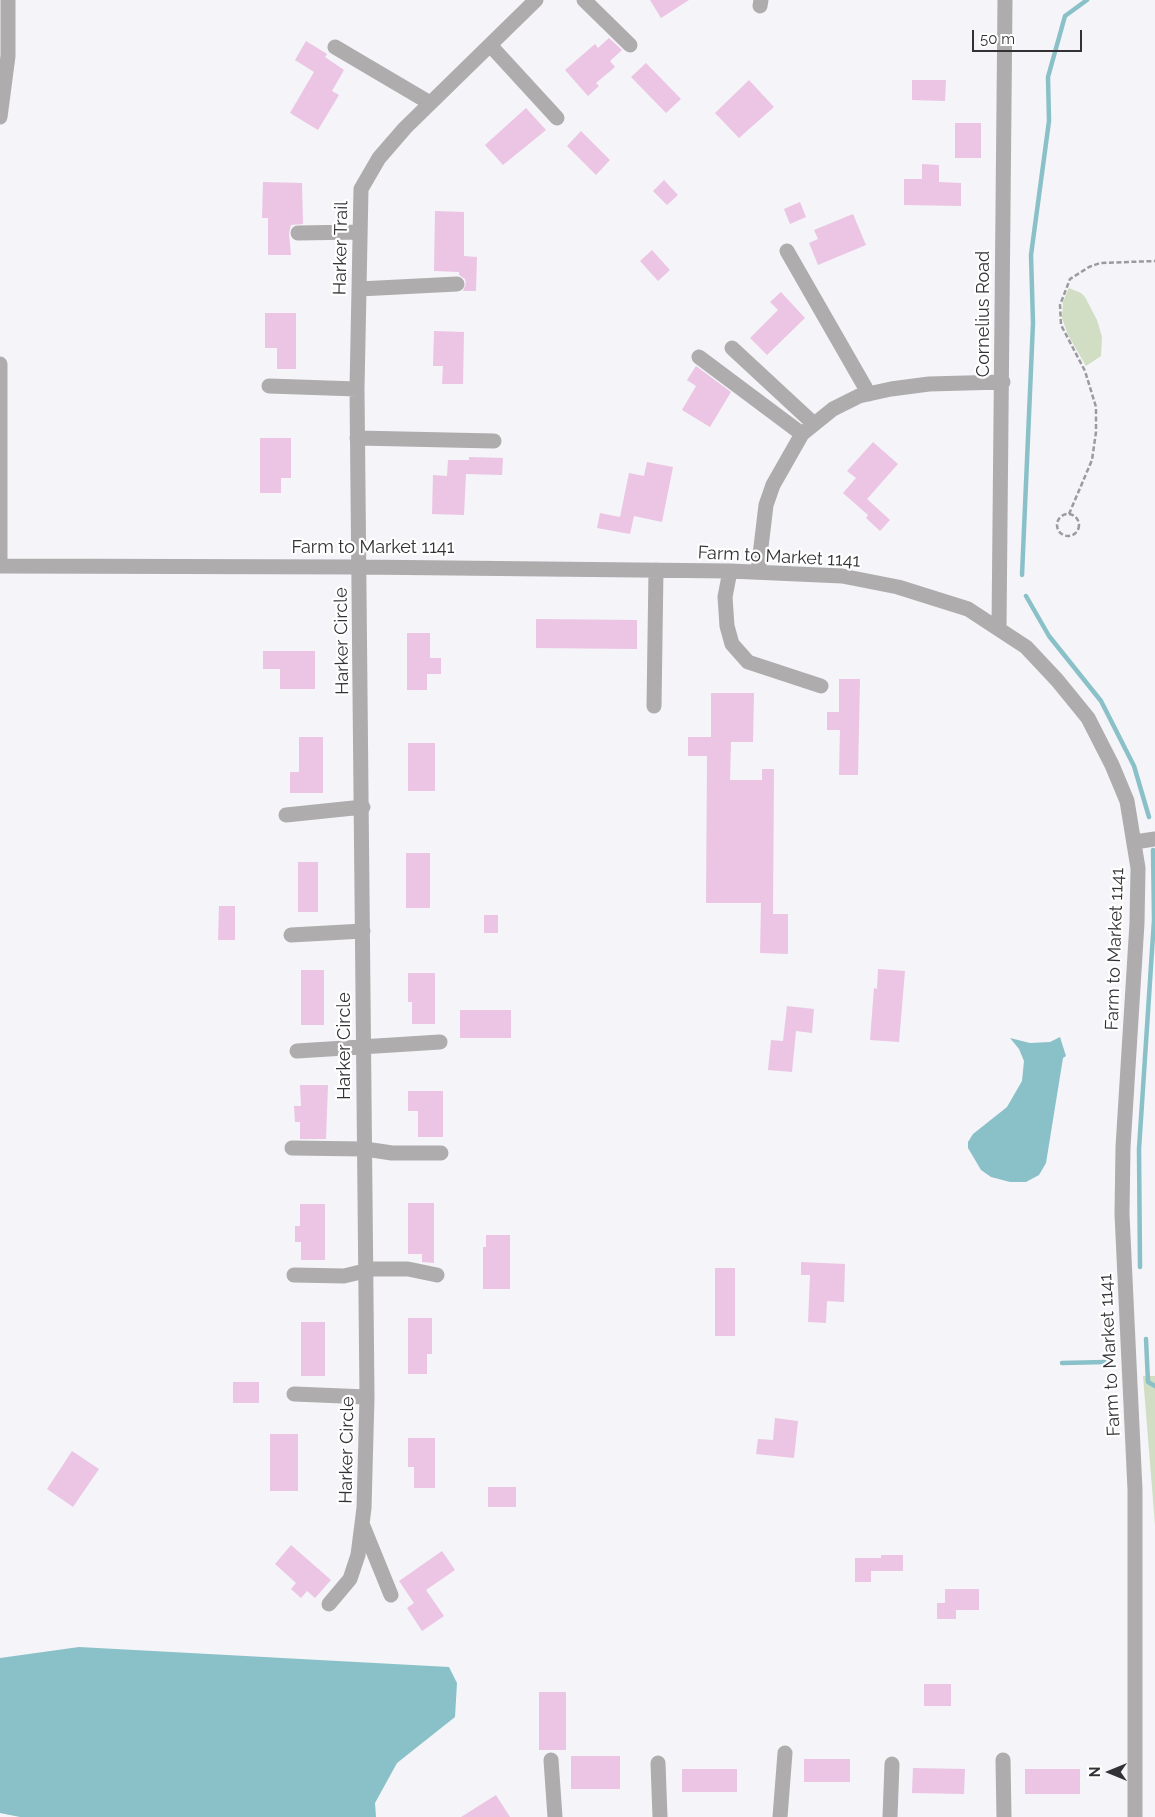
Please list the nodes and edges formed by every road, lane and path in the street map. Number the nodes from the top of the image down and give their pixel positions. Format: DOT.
graph roads {
  1 [pos="8,0"];
  2 [pos="536,0"];
  3 [pos="584,0"];
  4 [pos="1005,0"];
  5 [pos="490,44"];
  6 [pos="630,45"];
  7 [pos="335,47"];
  8 [pos="430,103"];
  9 [pos="0,117"];
  10 [pos="557,118"];
  11 [pos="298,232"];
  12 [pos="360,232"];
  13 [pos="787,251"];
  14 [pos="1155,261"];
  15 [pos="457,284"];
  16 [pos="359,289"];
  17 [pos="732,348"];
  18 [pos="699,357"];
  19 [pos="0,364"];
  20 [pos="1002,382"];
  21 [pos="269,386"];
  22 [pos="357,389"];
  23 [pos="869,394"];
  24 [pos="814,424"];
  25 [pos="802,434"];
  26 [pos="357,438"];
  27 [pos="494,441"];
  28 [pos="1069,514"];
  29 [pos="0,566"];
  30 [pos="359,566"];
  31 [pos="656,570"];
  32 [pos="730,571"];
  33 [pos="758,572"];
  34 [pos="999,628"];
  35 [pos="821,686"];
  36 [pos="654,706"];
  37 [pos="363,807"];
  38 [pos="286,814"];
  39 [pos="1155,839"];
  40 [pos="1135,842"];
  41 [pos="363,931"];
  42 [pos="291,935"];
  43 [pos="440,1042"];
  44 [pos="364,1046"];
  45 [pos="297,1051"];
  46 [pos="292,1148"];
  47 [pos="365,1149"];
  48 [pos="441,1153"];
  49 [pos="365,1271"];
  50 [pos="294,1274"];
  51 [pos="438,1275"];
  52 [pos="294,1394"];
  53 [pos="367,1397"];
  54 [pos="363,1524"];
  55 [pos="391,1595"];
  56 [pos="329,1604"];
  57 [pos="785,1753"];
  58 [pos="551,1760"];
  59 [pos="1003,1760"];
  60 [pos="658,1763"];
  61 [pos="892,1764"];
  62 [pos="555,1817"];
  63 [pos="660,1817"];
  64 [pos="780,1817"];
  65 [pos="890,1817"];
  66 [pos="1004,1817"];
  67 [pos="1135,1817"];
  1 -- 9 [label="street"];
  2 -- 5 [label="street, Harker Trail"];
  3 -- 6 [label="street"];
  4 -- 20 [label="street, Cornelius Road"];
  5 -- 8 [label="street, Harker Trail"];
  5 -- 10 [label="street"];
  7 -- 8 [label="street"];
  8 -- 12 [label="street, Harker Trail"];
  11 -- 12 [label="street"];
  12 -- 16 [label="street, Harker Trail"];
  13 -- 23 [label="street"];
  14 -- 28 [label="path"];
  15 -- 16 [label="street"];
  16 -- 22 [label="street, Harker Trail"];
  17 -- 24 [label="street"];
  18 -- 25 [label="street"];
  19 -- 29 [label="street"];
  20 -- 23 [label="street"];
  20 -- 34 [label="street, Cornelius Road"];
  21 -- 22 [label="street"];
  22 -- 26 [label="street, Harker Trail"];
  23 -- 24 [label="street"];
  24 -- 25 [label="street"];
  25 -- 33 [label="street"];
  26 -- 27 [label="street"];
  26 -- 30 [label="street, Harker Trail"];
  28 -- 28 [label="path"];
  29 -- 30 [label="street, Farm to Market 1141"];
  30 -- 31 [label="street, Farm to Market 1141"];
  30 -- 37 [label="street, Harker Circle"];
  31 -- 32 [label="street, Farm to Market 1141"];
  31 -- 36 [label="street"];
  32 -- 33 [label="street, Farm to Market 1141"];
  32 -- 35 [label="street"];
  33 -- 34 [label="street, Farm to Market 1141"];
  34 -- 40 [label="street, Farm to Market 1141"];
  37 -- 38 [label="street"];
  37 -- 41 [label="street, Harker Circle"];
  39 -- 40 [label="street"];
  40 -- 67 [label="street, Farm to Market 1141"];
  41 -- 42 [label="street"];
  41 -- 44 [label="street, Harker Circle"];
  43 -- 44 [label="street"];
  44 -- 45 [label="street"];
  44 -- 47 [label="street, Harker Circle"];
  46 -- 47 [label="street"];
  47 -- 48 [label="street"];
  47 -- 49 [label="street, Harker Circle"];
  49 -- 50 [label="street"];
  49 -- 51 [label="street"];
  49 -- 53 [label="street, Harker Circle"];
  52 -- 53 [label="street"];
  53 -- 54 [label="street, Harker Circle"];
  54 -- 55 [label="street"];
  54 -- 56 [label="street, Harker Circle"];
  57 -- 64 [label="street"];
  58 -- 62 [label="street"];
  59 -- 66 [label="street"];
  60 -- 63 [label="street"];
  61 -- 65 [label="street"];
}
